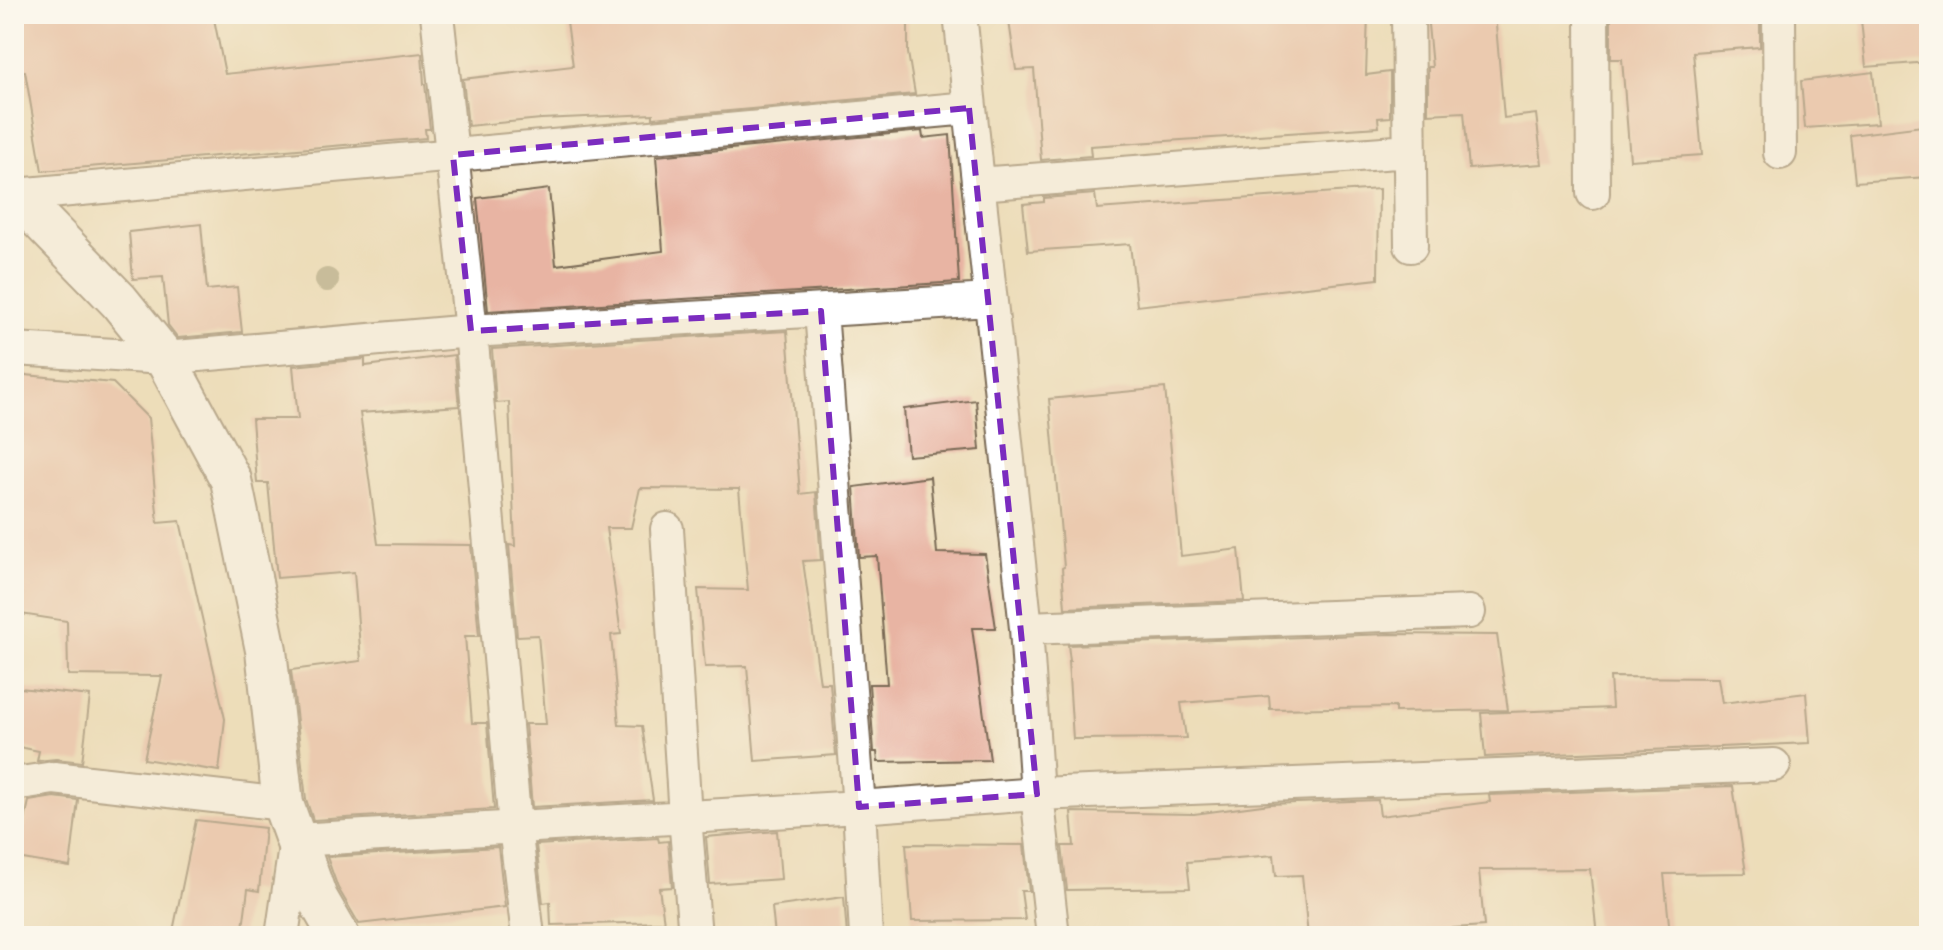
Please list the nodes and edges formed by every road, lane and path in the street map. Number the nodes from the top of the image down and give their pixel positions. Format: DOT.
graph roads {
  1 [pos="437,14"];
  2 [pos="960,14"];
  3 [pos="1408,14"];
  4 [pos="1592,14"];
  5 [pos="1779,14"];
  6 [pos="969,108"];
  7 [pos="1409,151"];
  8 [pos="1780,153"];
  9 [pos="453,155"];
  10 [pos="978,184"];
  11 [pos="1593,193"];
  12 [pos="15,194"];
  13 [pos="1411,246"];
  14 [pos="990,300"];
  15 [pos="821,311"];
  16 [pos="471,331"];
  17 [pos="14,349"];
  18 [pos="165,358"];
  19 [pos="667,529"];
  20 [pos="1469,612"];
  21 [pos="1026,628"];
  22 [pos="1774,765"];
  23 [pos="14,784"];
  24 [pos="1037,794"];
  25 [pos="859,807"];
  26 [pos="685,817"];
  27 [pos="290,822"];
  28 [pos="515,827"];
  29 [pos="282,936"];
  30 [pos="339,936"];
  31 [pos="528,936"];
  32 [pos="695,936"];
  33 [pos="866,936"];
  34 [pos="1053,936"];
  1 -- 9 [label="street"];
  2 -- 6 [label="street"];
  3 -- 7 [label="street"];
  4 -- 11 [label="street"];
  5 -- 8 [label="street"];
  6 -- 9 [label="street"];
  6 -- 10 [label="street"];
  7 -- 10 [label="street"];
  7 -- 13 [label="street"];
  9 -- 12 [label="street"];
  9 -- 16 [label="street"];
  10 -- 14 [label="street"];
  12 -- 18 [label="street"];
  14 -- 15 [label="street"];
  14 -- 21 [label="street"];
  15 -- 16 [label="street"];
  15 -- 25 [label="street"];
  16 -- 18 [label="street"];
  16 -- 28 [label="street"];
  17 -- 18 [label="street"];
  18 -- 27 [label="street"];
  19 -- 26 [label="street"];
  20 -- 21 [label="street"];
  21 -- 24 [label="street"];
  22 -- 24 [label="street"];
  23 -- 27 [label="street"];
  24 -- 25 [label="street"];
  24 -- 34 [label="street"];
  25 -- 26 [label="street"];
  25 -- 33 [label="street"];
  26 -- 28 [label="street"];
  26 -- 32 [label="street"];
  27 -- 28 [label="street"];
  27 -- 29 [label="street"];
  27 -- 30 [label="street"];
  28 -- 31 [label="street"];
}
